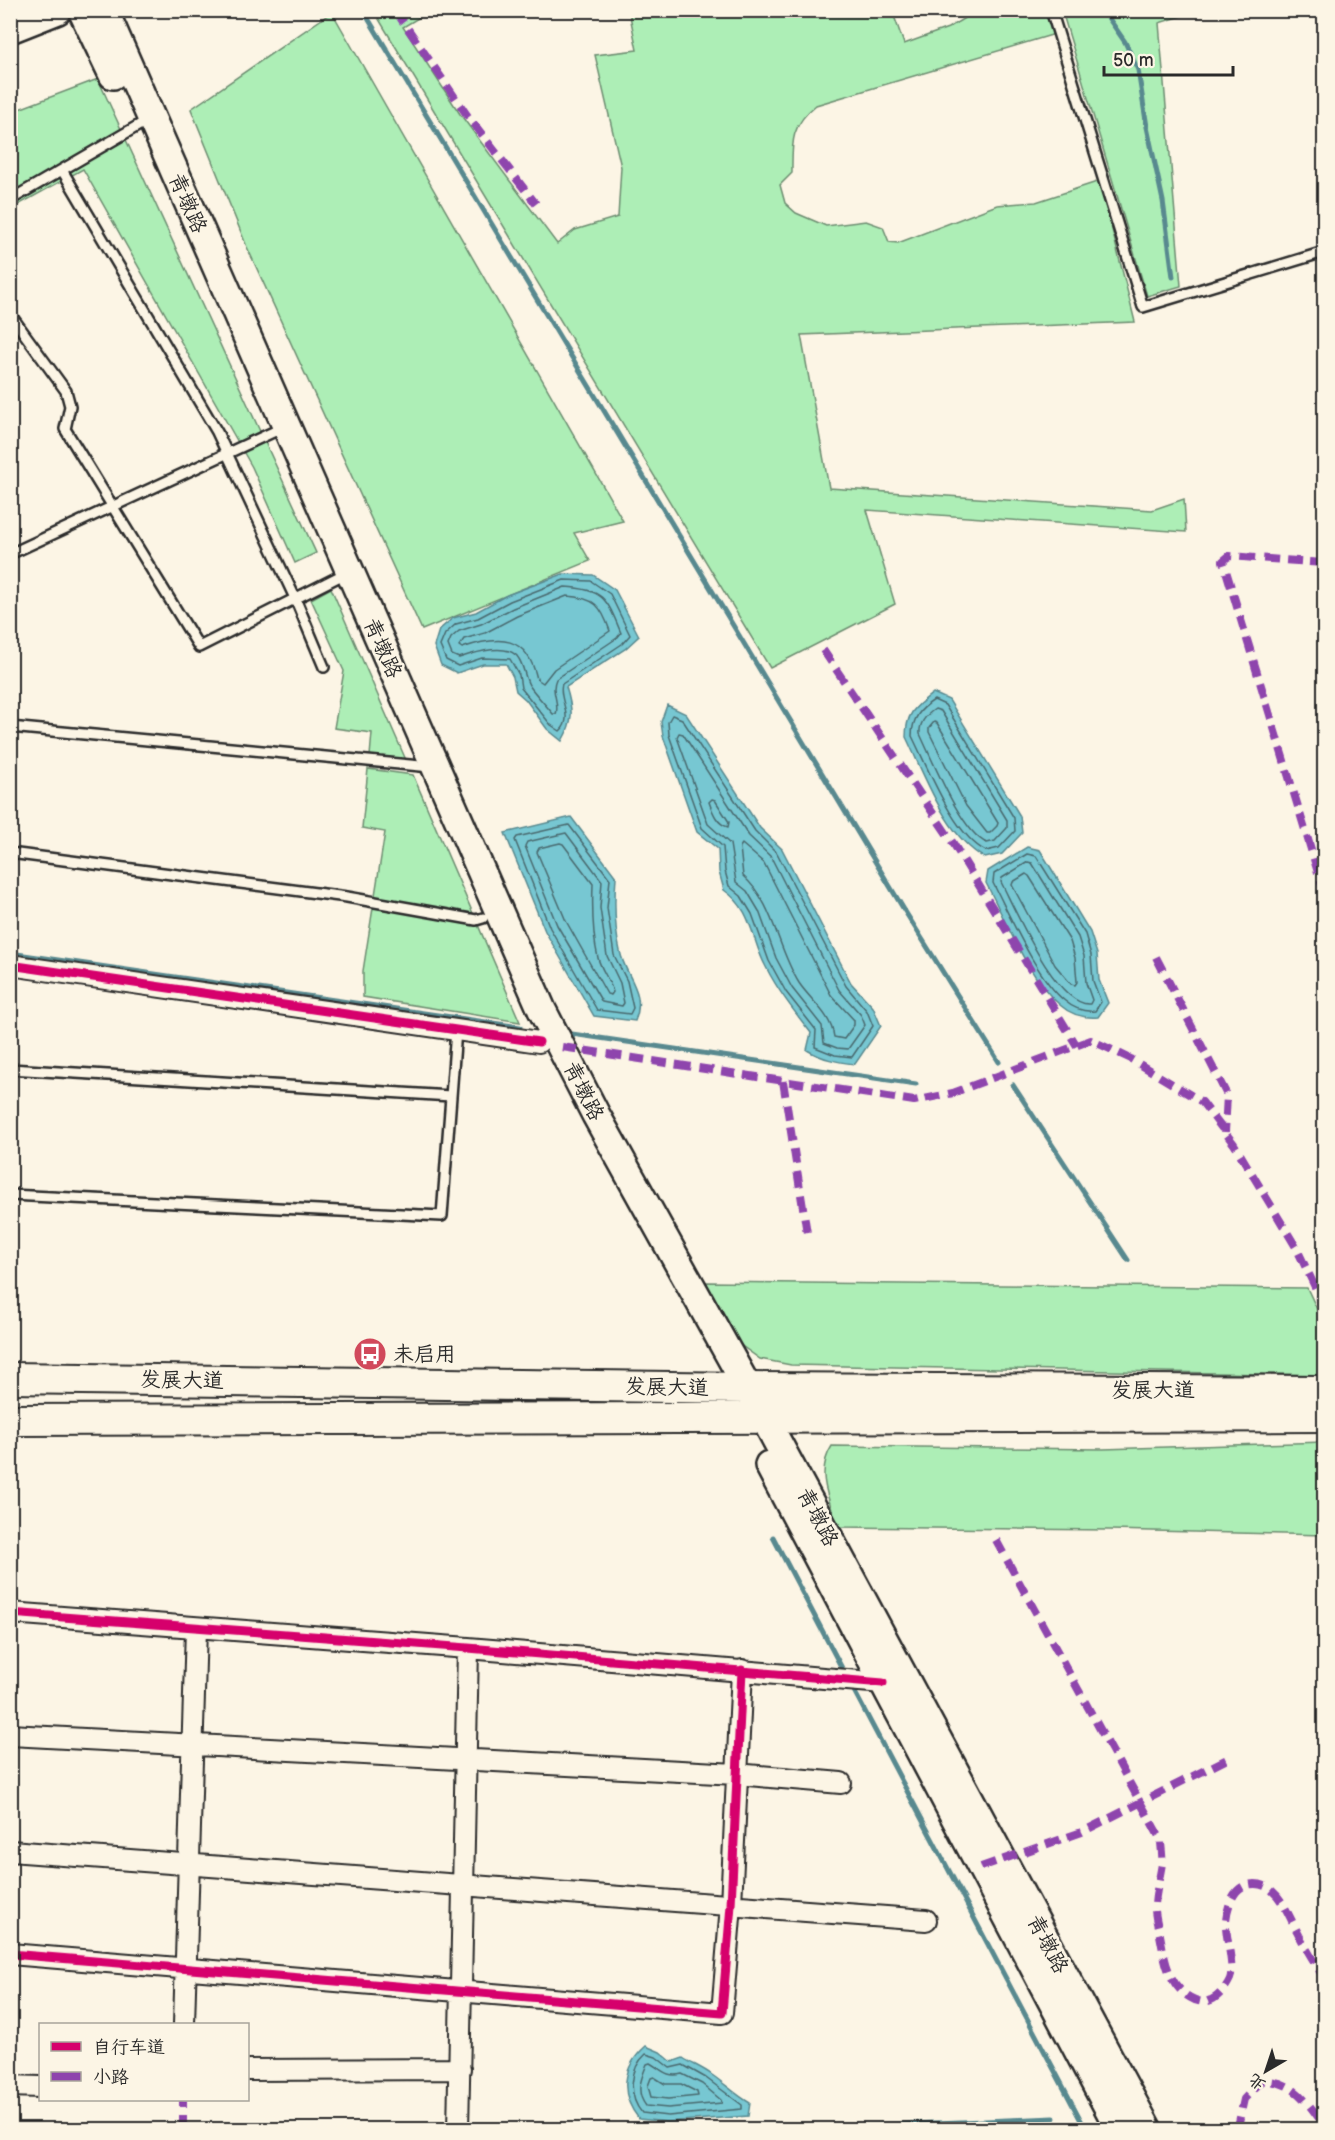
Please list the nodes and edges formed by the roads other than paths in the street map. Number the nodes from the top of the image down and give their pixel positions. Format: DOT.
graph roads {
  1 [pos="58,10"];
  2 [pos="82,10"];
  3 [pos="104,10"];
  4 [pos="1050,10"];
  5 [pos="10,29"];
  6 [pos="144,122"];
  7 [pos="62,170"];
  8 [pos="10,200"];
  9 [pos="1324,252"];
  10 [pos="10,314"];
  11 [pos="278,430"];
  12 [pos="227,453"];
  13 [pos="112,506"];
  14 [pos="10,554"];
  15 [pos="342,575"];
  16 [pos="296,598"];
  17 [pos="324,667"];
  18 [pos="10,727"];
  19 [pos="426,767"];
  20 [pos="10,853"];
  21 [pos="483,918"];
  22 [pos="10,965"];
  23 [pos="456,1030"];
  24 [pos="539,1042"];
  25 [pos="10,1069"];
  26 [pos="451,1096"];
  27 [pos="10,1195"];
  28 [pos="10,1378"];
  29 [pos="738,1388"];
  30 [pos="1324,1391"];
  31 [pos="1324,1416"];
  32 [pos="755,1419"];
  33 [pos="10,1420"];
  34 [pos="10,1613"];
  35 [pos="196,1628"];
  36 [pos="468,1648"];
  37 [pos="742,1670"];
  38 [pos="860,1681"];
  39 [pos="10,1735"];
  40 [pos="192,1745"];
  41 [pos="466,1760"];
  42 [pos="736,1774"];
  43 [pos="841,1783"];
  44 [pos="10,1851"];
  45 [pos="189,1864"];
  46 [pos="464,1885"];
  47 [pos="731,1905"];
  48 [pos="926,1920"];
  49 [pos="10,1954"];
  50 [pos="186,1969"];
  51 [pos="462,1991"];
  52 [pos="184,2023"];
  53 [pos="460,2069"];
  54 [pos="249,2070"];
  55 [pos="10,2086"];
  56 [pos="39,2087"];
  57 [pos="458,2130"];
  58 [pos="1120,2130"];
  59 [pos="1148,2130"];
  1 -- 5 [label="main road"];
  2 -- 6 [label="main road, 青墩路"];
  3 -- 6 [label="main road, 青墩路"];
  4 -- 9 [label="lane"];
  6 -- 7 [label="lane"];
  6 -- 11 [label="main road, 青墩路"];
  7 -- 8 [label="lane"];
  7 -- 12 [label="lane"];
  10 -- 13 [label="lane"];
  11 -- 12 [label="lane"];
  11 -- 15 [label="main road, 青墩路"];
  12 -- 13 [label="lane"];
  12 -- 16 [label="lane"];
  13 -- 14 [label="lane"];
  13 -- 16 [label="lane"];
  15 -- 16 [label="lane"];
  15 -- 19 [label="main road, 青墩路"];
  16 -- 17 [label="lane"];
  18 -- 19 [label="lane"];
  19 -- 21 [label="main road, 青墩路"];
  19 -- 29 [label="main road, 青墩路"];
  20 -- 21 [label="lane"];
  21 -- 24 [label="main road, 青墩路"];
  22 -- 23 [label="street"];
  23 -- 24 [label="street"];
  23 -- 26 [label="lane"];
  24 -- 29 [label="main road, 青墩路"];
  25 -- 26 [label="lane"];
  26 -- 27 [label="lane"];
  28 -- 29 [label="main road, 发展大道"];
  29 -- 30 [label="main road, 发展大道"];
  29 -- 32 [label="main road, 青墩路"];
  31 -- 32 [label="main road, 发展大道"];
  32 -- 33 [label="main road, 发展大道"];
  32 -- 38 [label="main road, 青墩路"];
  32 -- 59 [label="main road, 青墩路"];
  34 -- 35 [label="street"];
  35 -- 36 [label="street"];
  35 -- 40 [label="street"];
  36 -- 37 [label="street"];
  36 -- 41 [label="street"];
  37 -- 38 [label="street"];
  37 -- 42 [label="street"];
  38 -- 58 [label="main road, 青墩路"];
  39 -- 40 [label="street"];
  40 -- 41 [label="street"];
  40 -- 45 [label="street"];
  41 -- 42 [label="street"];
  41 -- 46 [label="street"];
  42 -- 43 [label="street"];
  42 -- 47 [label="street"];
  44 -- 45 [label="street"];
  45 -- 46 [label="street"];
  45 -- 50 [label="street"];
  46 -- 47 [label="street"];
  46 -- 51 [label="street"];
  47 -- 48 [label="street"];
  47 -- 51 [label="street"];
  49 -- 50 [label="street"];
  50 -- 51 [label="street"];
  50 -- 52 [label="street"];
  51 -- 53 [label="street"];
  53 -- 54 [label="street"];
  53 -- 57 [label="street"];
  55 -- 56 [label="street"];
}
